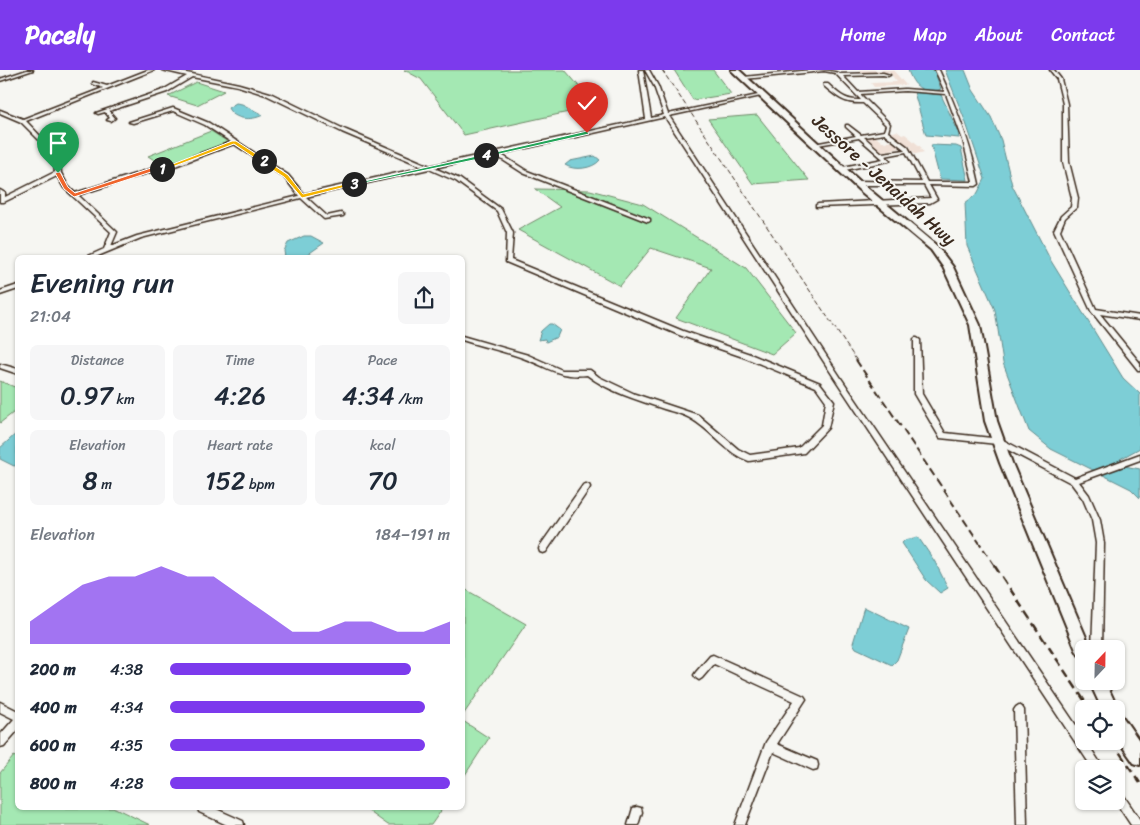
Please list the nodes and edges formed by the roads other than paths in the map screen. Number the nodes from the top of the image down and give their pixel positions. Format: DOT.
graph roads {
  1 [pos="31,70"];
  2 [pos="152,70"];
  3 [pos="164,70"];
  4 [pos="641,70"];
  5 [pos="647,70"];
  6 [pos="736,70"];
  7 [pos="779,70"];
  8 [pos="937,70"];
  9 [pos="1052,70"];
  10 [pos="784,74"];
  11 [pos="192,75"];
  12 [pos="838,75"];
  13 [pos="888,75"];
  14 [pos="744,78"];
  15 [pos="0,80"];
  16 [pos="95,83"];
  17 [pos="826,86"];
  18 [pos="108,88"];
  19 [pos="947,92"];
  20 [pos="857,93"];
  21 [pos="761,95"];
  22 [pos="865,101"];
  23 [pos="0,111"];
  24 [pos="106,111"];
  25 [pos="98,114"];
  26 [pos="666,117"];
  27 [pos="23,120"];
  28 [pos="109,120"];
  29 [pos="649,120"];
  30 [pos="131,122"];
  31 [pos="848,126"];
  32 [pos="886,132"];
  33 [pos="861,137"];
  34 [pos="234,142"];
  35 [pos="814,145"];
  36 [pos="906,151"];
  37 [pos="496,153"];
  38 [pos="882,155"];
  39 [pos="427,168"];
  40 [pos="840,168"];
  41 [pos="58,173"];
  42 [pos="856,183"];
  43 [pos="926,184"];
  44 [pos="0,192"];
  45 [pos="74,195"];
  46 [pos="302,196"];
  47 [pos="1,202"];
  48 [pos="879,204"];
  49 [pos="818,206"];
  50 [pos="341,215"];
  51 [pos="648,220"];
  52 [pos="106,249"];
  53 [pos="93,255"];
  54 [pos="15,288"];
  55 [pos="0,293"];
  56 [pos="1094,311"];
  57 [pos="1140,318"];
  58 [pos="465,339"];
  59 [pos="917,340"];
  60 [pos="0,366"];
  61 [pos="1140,368"];
  62 [pos="15,371"];
  63 [pos="998,441"];
  64 [pos="1140,458"];
  65 [pos="1074,482"];
  66 [pos="586,487"];
  67 [pos="543,549"];
  68 [pos="1080,640"];
  69 [pos="1097,640"];
  70 [pos="699,675"];
  71 [pos="0,707"];
  72 [pos="1019,710"];
  73 [pos="15,714"];
  74 [pos="15,725"];
  75 [pos="1125,735"];
  76 [pos="0,742"];
  77 [pos="770,746"];
  78 [pos="1140,757"];
  79 [pos="1093,760"];
  80 [pos="813,764"];
  81 [pos="1125,807"];
  82 [pos="207,810"];
  83 [pos="638,812"];
  84 [pos="239,825"];
  85 [pos="632,825"];
  86 [pos="740,825"];
  87 [pos="1022,825"];
  88 [pos="1137,825"];
  1 -- 15 [label="street"];
  2 -- 18 [label="street"];
  3 -- 11 [label="street"];
  4 -- 29 [label="street"];
  5 -- 26 [label="street"];
  6 -- 14 [label="highway, Jessore - Jenaidah Hwy"];
  7 -- 10 [label="street"];
  8 -- 19 [label="street"];
  9 -- 56 [label="street"];
  10 -- 12 [label="street"];
  10 -- 14 [label="street"];
  11 -- 24 [label="street"];
  11 -- 39 [label="street"];
  12 -- 13 [label="street"];
  12 -- 20 [label="street"];
  14 -- 21 [label="highway, Jessore - Jenaidah Hwy"];
  16 -- 18 [label="street"];
  17 -- 22 [label="street"];
  18 -- 27 [label="street"];
  19 -- 20 [label="street"];
  19 -- 43 [label="street"];
  20 -- 22 [label="street"];
  21 -- 26 [label="street"];
  21 -- 35 [label="highway, Jessore - Jenaidah Hwy"];
  22 -- 32 [label="street"];
  23 -- 27 [label="street"];
  24 -- 25 [label="street"];
  24 -- 28 [label="street"];
  26 -- 29 [label="street"];
  26 -- 79 [label="street"];
  27 -- 41 [label="street"];
  29 -- 37 [label="street"];
  30 -- 34 [label="street"];
  31 -- 33 [label="street"];
  32 -- 33 [label="street"];
  32 -- 36 [label="street"];
  33 -- 35 [label="street"];
  33 -- 38 [label="street"];
  34 -- 45 [label="street"];
  34 -- 46 [label="street"];
  35 -- 40 [label="highway, Jessore - Jenaidah Hwy"];
  36 -- 38 [label="street"];
  36 -- 43 [label="street"];
  37 -- 39 [label="street"];
  37 -- 51 [label="street"];
  38 -- 40 [label="street"];
  39 -- 46 [label="street"];
  39 -- 58 [label="street"];
  40 -- 42 [label="highway, Jessore - Jenaidah Hwy"];
  41 -- 45 [label="street"];
  41 -- 47 [label="street"];
  42 -- 43 [label="street"];
  42 -- 48 [label="highway, Jessore - Jenaidah Hwy"];
  43 -- 48 [label="street"];
  44 -- 47 [label="street"];
  45 -- 52 [label="street"];
  46 -- 50 [label="street"];
  46 -- 52 [label="street"];
  48 -- 49 [label="street"];
  48 -- 63 [label="highway, Jessore - Jenaidah Hwy"];
  52 -- 53 [label="street"];
  54 -- 55 [label="street"];
  56 -- 57 [label="street"];
  56 -- 61 [label="street"];
  59 -- 63 [label="street"];
  60 -- 62 [label="street"];
  63 -- 65 [label="street"];
  63 -- 68 [label="highway, Jessore - Jenaidah Hwy"];
  64 -- 65 [label="street"];
  65 -- 69 [label="street"];
  66 -- 67 [label="street"];
  70 -- 77 [label="street"];
  71 -- 73 [label="street"];
  72 -- 87 [label="street"];
  74 -- 76 [label="street"];
  75 -- 78 [label="highway"];
  77 -- 80 [label="street"];
  77 -- 86 [label="street"];
  81 -- 88 [label="street"];
  82 -- 84 [label="street"];
  83 -- 85 [label="street"];
}
